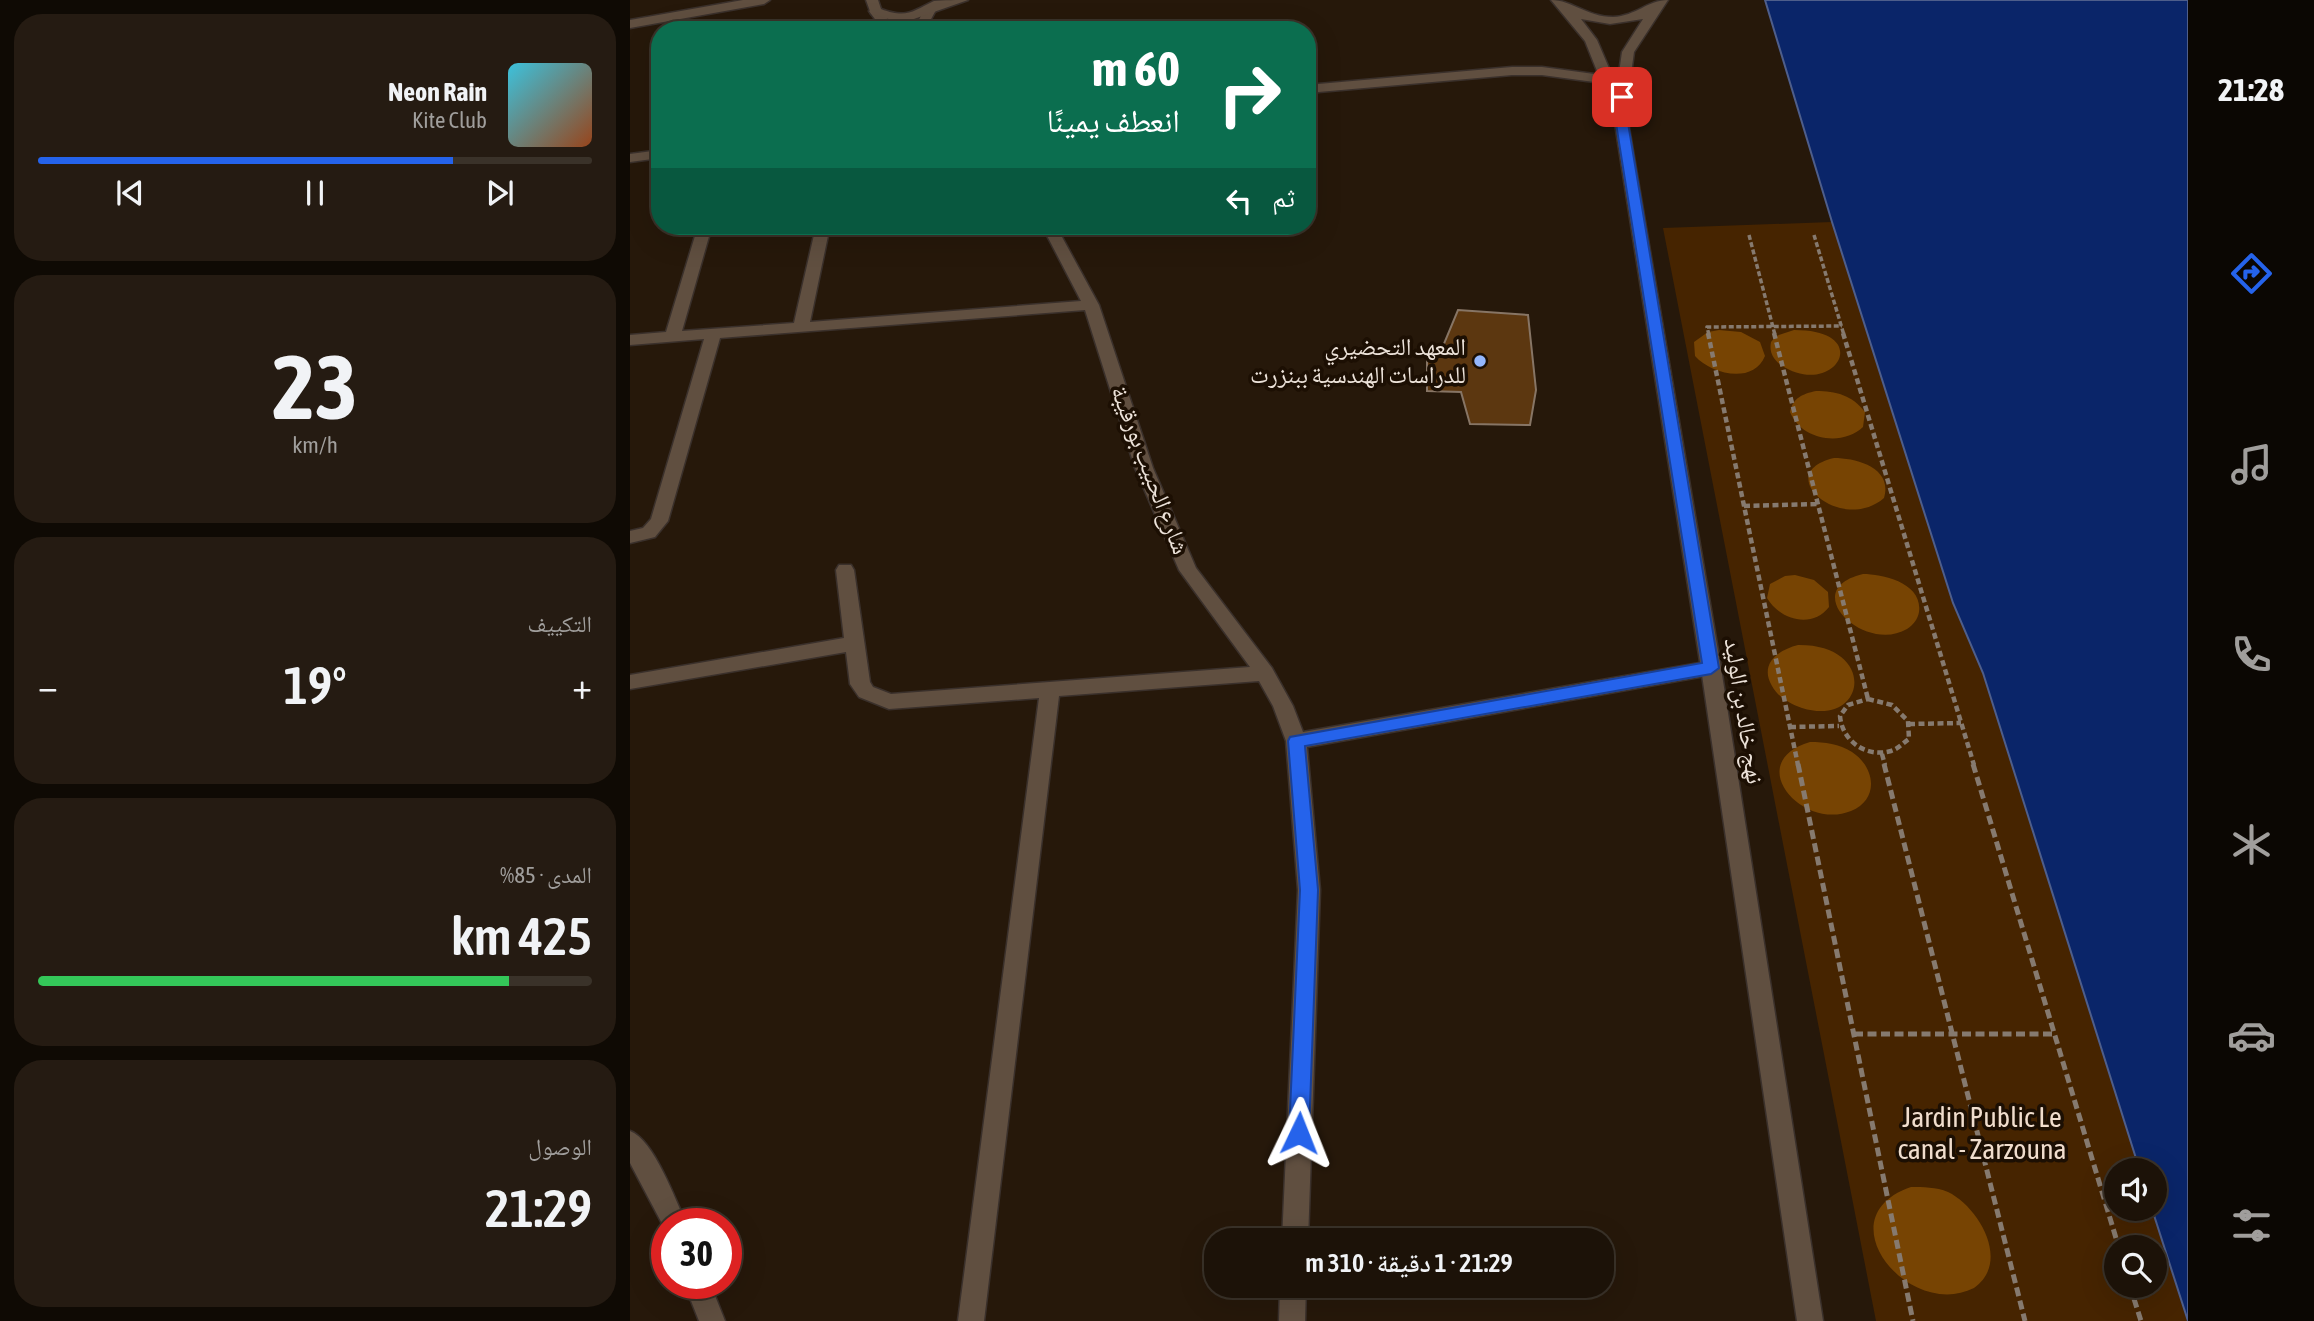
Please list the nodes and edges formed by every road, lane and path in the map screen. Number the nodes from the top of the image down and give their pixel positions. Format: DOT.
graph roads {
  1 [pos="764,0"];
  2 [pos="962,0"];
  3 [pos="872,3"];
  4 [pos="1659,4"];
  5 [pos="1562,5"];
  6 [pos="936,6"];
  7 [pos="884,21"];
  8 [pos="925,21"];
  9 [pos="630,24"];
  10 [pos="1608,81"];
  11 [pos="1624,82"];
  12 [pos="1316,88"];
  13 [pos="1620,111"];
  14 [pos="651,155"];
  15 [pos="630,158"];
  16 [pos="702,235"];
  17 [pos="821,235"];
  18 [pos="1054,235"];
  19 [pos="1749,235"];
  20 [pos="1814,235"];
  21 [pos="1091,305"];
  22 [pos="1772,326"];
  23 [pos="1842,326"];
  24 [pos="801,328"];
  25 [pos="713,335"];
  26 [pos="672,338"];
  27 [pos="630,340"];
  28 [pos="1818,504"];
  29 [pos="1744,506"];
  30 [pos="630,537"];
  31 [pos="845,570"];
  32 [pos="853,644"];
  33 [pos="1711,668"];
  34 [pos="1265,673"];
  35 [pos="630,682"];
  36 [pos="1050,690"];
  37 [pos="1868,699"];
  38 [pos="1961,723"];
  39 [pos="1909,724"];
  40 [pos="1839,726"];
  41 [pos="1790,727"];
  42 [pos="1296,741"];
  43 [pos="1882,754"];
  44 [pos="1854,1034"];
  45 [pos="2055,1034"];
  46 [pos="1953,1035"];
  47 [pos="630,1142"];
  48 [pos="666,1208"];
  49 [pos="1296,1228"];
  50 [pos="2115,1235"];
  51 [pos="1293,1298"];
  52 [pos="2134,1298"];
  53 [pos="703,1299"];
  54 [pos="712,1321"];
  55 [pos="971,1321"];
  56 [pos="1292,1321"];
  57 [pos="1810,1321"];
  58 [pos="1913,1321"];
  59 [pos="2025,1321"];
  60 [pos="2141,1321"];
  1 -- 9 [label="street"];
  2 -- 6 [label="street"];
  3 -- 6 [label="street"];
  3 -- 7 [label="street"];
  4 -- 5 [label="street"];
  4 -- 11 [label="street, نهج خالد بن الوليد"];
  5 -- 10 [label="street, نهج خالد بن الوليد"];
  6 -- 8 [label="street"];
  10 -- 11 [label="street"];
  10 -- 12 [label="street"];
  10 -- 13 [label="street, نهج خالد بن الوليد"];
  11 -- 13 [label="street, نهج خالد بن الوليد"];
  13 -- 33 [label="street, نهج خالد بن الوليد"];
  14 -- 15 [label="street"];
  16 -- 26 [label="street"];
  17 -- 24 [label="street"];
  18 -- 21 [label="street, شارع الحبيب بورقيبة"];
  19 -- 22 [label="path"];
  20 -- 23 [label="path"];
  21 -- 24 [label="street"];
  21 -- 34 [label="street, شارع الحبيب بورقيبة"];
  22 -- 23 [label="path"];
  22 -- 28 [label="path"];
  22 -- 29 [label="path"];
  23 -- 38 [label="path"];
  24 -- 25 [label="street"];
  25 -- 26 [label="street"];
  25 -- 30 [label="street"];
  26 -- 27 [label="street"];
  28 -- 29 [label="path"];
  28 -- 37 [label="path"];
  29 -- 41 [label="path"];
  31 -- 32 [label="street"];
  32 -- 35 [label="street"];
  32 -- 36 [label="street"];
  33 -- 42 [label="street"];
  33 -- 57 [label="street, نهج خالد بن الوليد"];
  34 -- 36 [label="street"];
  34 -- 42 [label="street, شارع الحبيب بورقيبة"];
  36 -- 55 [label="street"];
  37 -- 39 [label="path"];
  37 -- 40 [label="path"];
  38 -- 39 [label="path"];
  38 -- 45 [label="path"];
  39 -- 43 [label="path"];
  40 -- 41 [label="path"];
  40 -- 43 [label="path"];
  41 -- 44 [label="path"];
  42 -- 49 [label="street, شارع الحبيب بورقيبة"];
  43 -- 46 [label="path"];
  44 -- 46 [label="path"];
  44 -- 58 [label="path"];
  45 -- 46 [label="path"];
  45 -- 50 [label="path"];
  46 -- 59 [label="path"];
  47 -- 48 [label="street"];
  51 -- 56 [label="street"];
  52 -- 60 [label="path"];
  53 -- 54 [label="street"];
}
